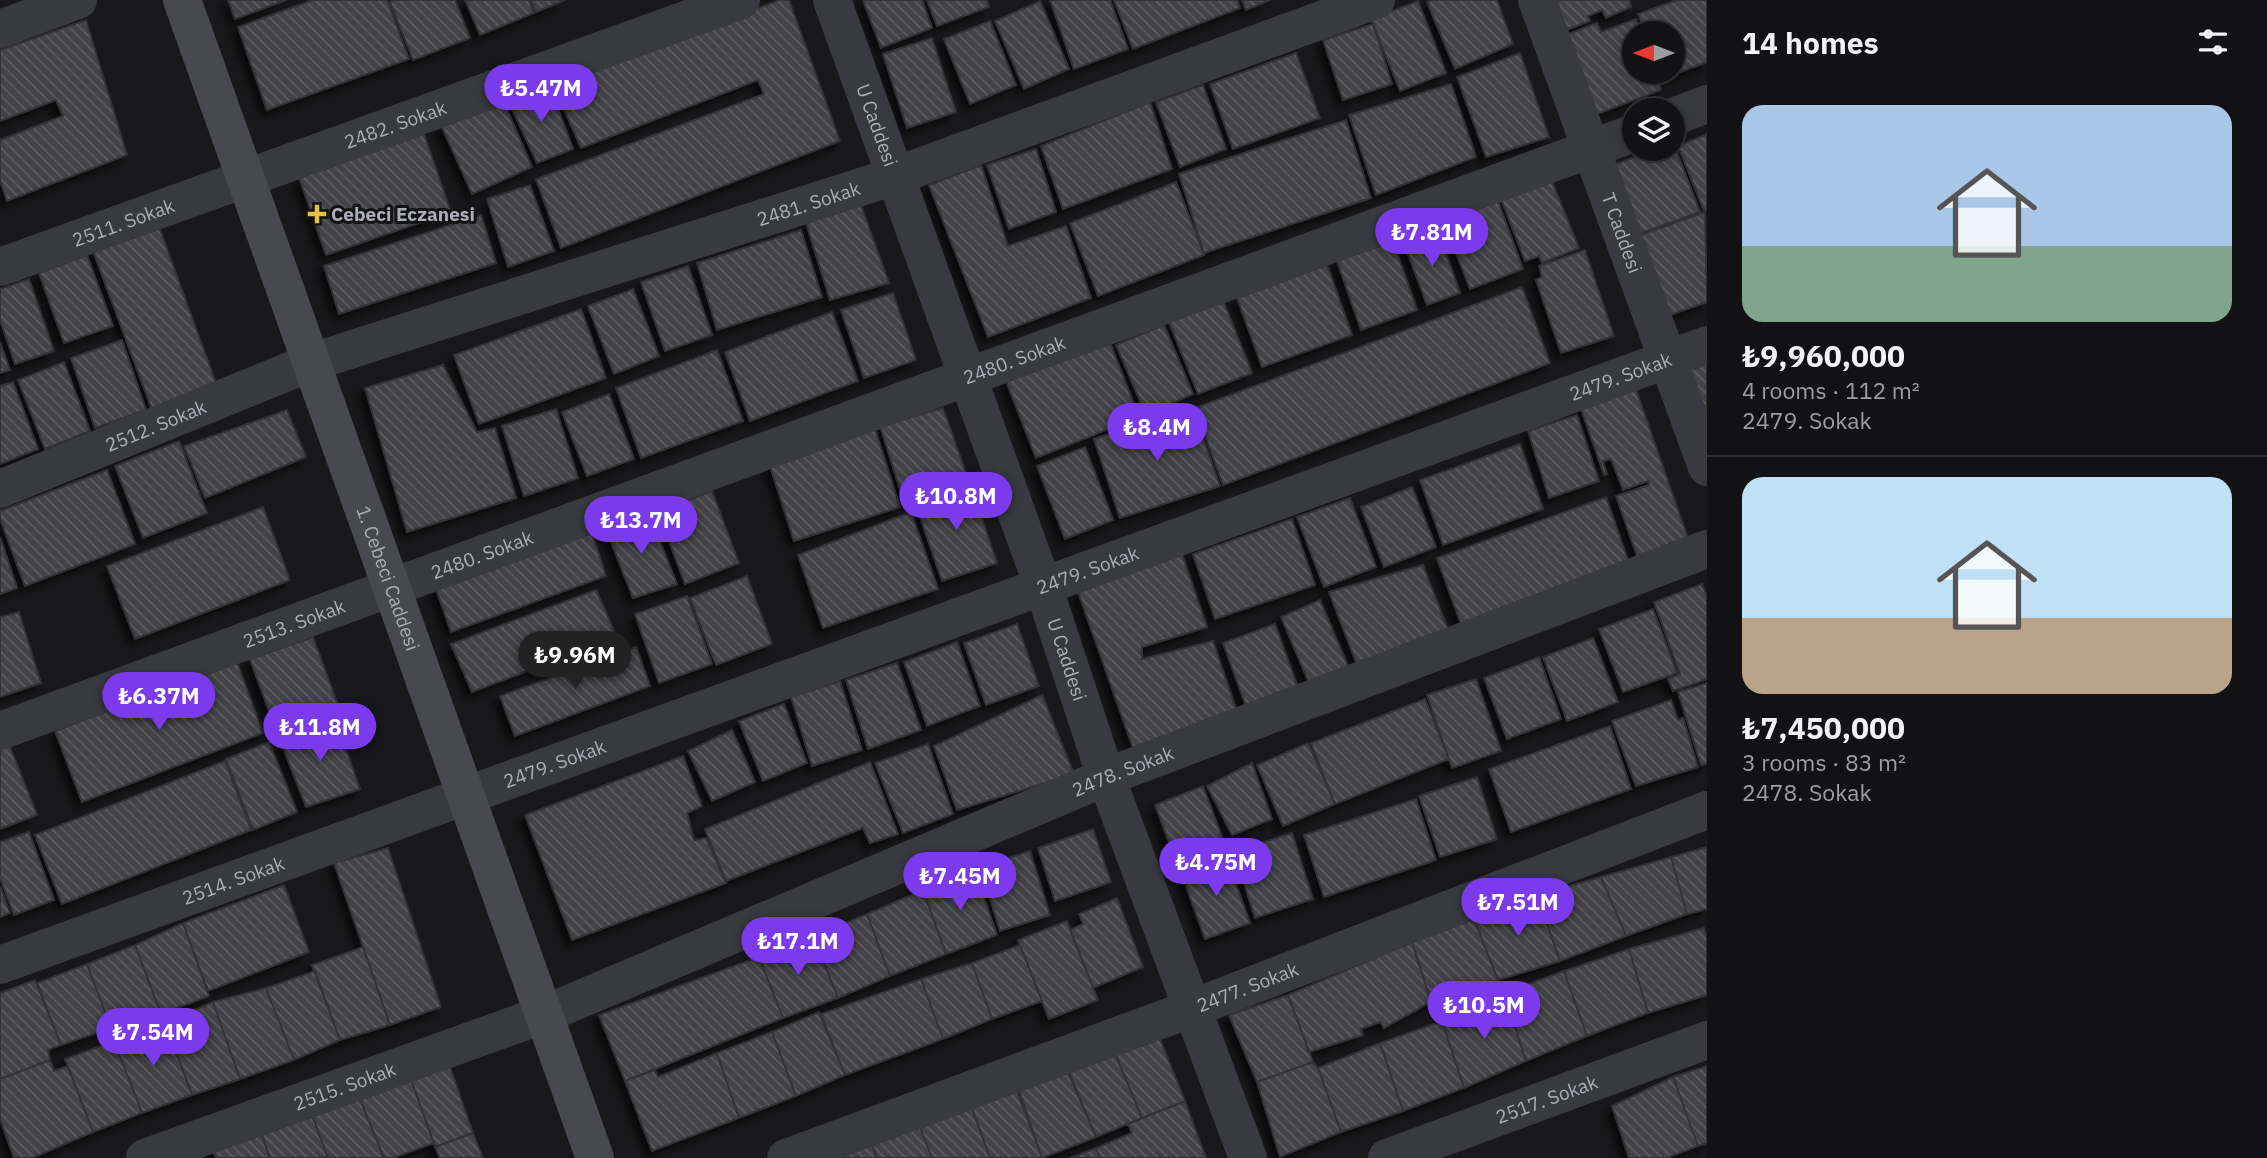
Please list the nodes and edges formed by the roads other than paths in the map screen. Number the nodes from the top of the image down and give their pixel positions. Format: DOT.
graph roads {
  1 [pos="78,0"];
  2 [pos="182,0"];
  3 [pos="741,0"];
  4 [pos="832,0"];
  5 [pos="1376,0"];
  6 [pos="1537,0"];
  7 [pos="0,29"];
  8 [pos="1707,104"];
  9 [pos="1685,112"];
  10 [pos="1622,137"];
  11 [pos="1591,149"];
  12 [pos="895,176"];
  13 [pos="247,180"];
  14 [pos="0,267"];
  15 [pos="1707,345"];
  16 [pos="1668,360"];
  17 [pos="312,362"];
  18 [pos="968,378"];
  19 [pos="1707,467"];
  20 [pos="0,489"];
  21 [pos="1707,549"];
  22 [pos="393,589"];
  23 [pos="1044,589"];
  24 [pos="0,731"];
  25 [pos="1107,776"];
  26 [pos="467,796"];
  27 [pos="1707,810"];
  28 [pos="0,965"];
  29 [pos="1193,1008"];
  30 [pos="545,1014"];
  31 [pos="1707,1040"];
  32 [pos="145,1158"];
  33 [pos="596,1158"];
  34 [pos="786,1158"];
  35 [pos="1248,1158"];
  36 [pos="1387,1158"];
  1 -- 7 [label="street"];
  2 -- 13 [label="main road, 1. Cebeci Caddesi"];
  3 -- 13 [label="street, 2482. Sokak"];
  4 -- 12 [label="street, U Caddesi"];
  5 -- 12 [label="street, 2481. Sokak"];
  6 -- 11 [label="street, T Caddesi"];
  8 -- 9 [label="street"];
  10 -- 11 [label="street, 2480. Sokak"];
  11 -- 16 [label="street, T Caddesi"];
  11 -- 18 [label="street, 2480. Sokak"];
  12 -- 17 [label="street, 2481. Sokak"];
  12 -- 18 [label="street, U Caddesi"];
  13 -- 14 [label="street, 2511. Sokak"];
  13 -- 17 [label="main road, 1. Cebeci Caddesi"];
  15 -- 16 [label="street, 2479. Sokak"];
  16 -- 19 [label="street, T Caddesi"];
  16 -- 23 [label="street, 2479. Sokak"];
  17 -- 20 [label="street, 2512. Sokak"];
  17 -- 22 [label="main road, 1. Cebeci Caddesi"];
  18 -- 22 [label="street, 2480. Sokak"];
  18 -- 23 [label="street, U Caddesi"];
  21 -- 25 [label="street, 2478. Sokak"];
  22 -- 24 [label="street, 2513. Sokak"];
  22 -- 26 [label="main road, 1. Cebeci Caddesi"];
  23 -- 25 [label="street, U Caddesi"];
  23 -- 26 [label="street, 2479. Sokak"];
  25 -- 29 [label="street, U Caddesi"];
  25 -- 30 [label="street, 2478. Sokak"];
  26 -- 28 [label="street, 2514. Sokak"];
  26 -- 30 [label="main road, 1. Cebeci Caddesi"];
  27 -- 29 [label="street, 2477. Sokak"];
  29 -- 34 [label="street, 2477. Sokak"];
  29 -- 35 [label="street, U Caddesi"];
  30 -- 32 [label="street, 2515. Sokak"];
  30 -- 33 [label="main road, 1. Cebeci Caddesi"];
  31 -- 36 [label="street, 2517. Sokak"];
}
